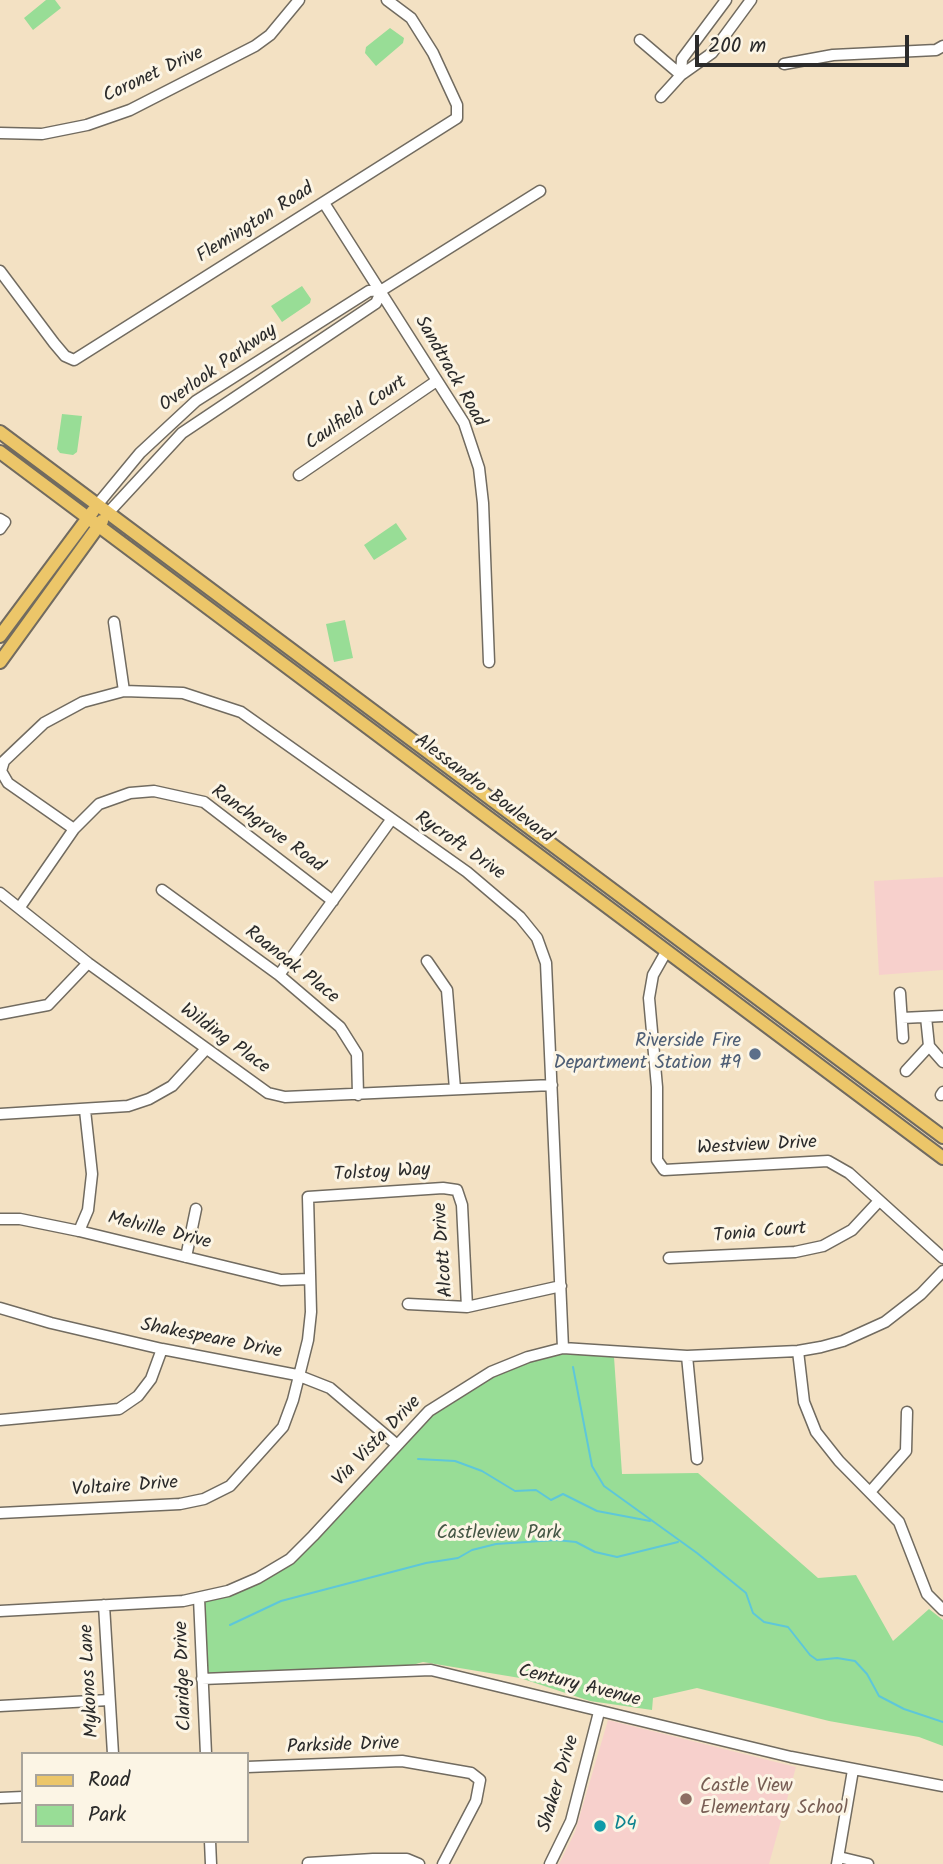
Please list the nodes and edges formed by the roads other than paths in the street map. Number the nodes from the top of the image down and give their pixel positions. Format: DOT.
graph roads {
  1 [pos="299,0"];
  2 [pos="387,0"];
  3 [pos="726,0"];
  4 [pos="751,0"];
  5 [pos="640,40"];
  6 [pos="941,49"];
  7 [pos="784,64"];
  8 [pos="681,75"];
  9 [pos="661,97"];
  10 [pos="0,133"];
  11 [pos="540,191"];
  12 [pos="324,202"];
  13 [pos="0,271"];
  14 [pos="382,290"];
  15 [pos="435,382"];
  16 [pos="0,432"];
  17 [pos="0,452"];
  18 [pos="299,475"];
  19 [pos="97,505"];
  20 [pos="108,513"];
  21 [pos="94,521"];
  22 [pos="114,622"];
  23 [pos="0,636"];
  24 [pos="0,662"];
  25 [pos="489,662"];
  26 [pos="124,691"];
  27 [pos="1,771"];
  28 [pos="391,820"];
  29 [pos="74,829"];
  30 [pos="162,890"];
  31 [pos="0,892"];
  32 [pos="333,901"];
  33 [pos="20,906"];
  34 [pos="666,952"];
  35 [pos="427,961"];
  36 [pos="88,963"];
  37 [pos="279,975"];
  38 [pos="900,993"];
  39 [pos="0,1014"];
  40 [pos="943,1016"];
  41 [pos="926,1017"];
  42 [pos="902,1018"];
  43 [pos="903,1038"];
  44 [pos="929,1046"];
  45 [pos="206,1049"];
  46 [pos="943,1062"];
  47 [pos="906,1071"];
  48 [pos="552,1086"];
  49 [pos="455,1089"];
  50 [pos="358,1095"];
  51 [pos="85,1110"];
  52 [pos="0,1114"];
  53 [pos="943,1137"];
  54 [pos="943,1158"];
  55 [pos="457,1190"];
  56 [pos="308,1197"];
  57 [pos="879,1201"];
  58 [pos="196,1209"];
  59 [pos="0,1219"];
  60 [pos="79,1231"];
  61 [pos="186,1257"];
  62 [pos="669,1258"];
  63 [pos="943,1258"];
  64 [pos="943,1271"];
  65 [pos="309,1279"];
  66 [pos="561,1286"];
  67 [pos="408,1304"];
  68 [pos="0,1307"];
  69 [pos="467,1307"];
  70 [pos="563,1348"];
  71 [pos="162,1349"];
  72 [pos="798,1351"];
  73 [pos="687,1356"];
  74 [pos="297,1375"];
  75 [pos="907,1412"];
  76 [pos="0,1420"];
  77 [pos="396,1444"];
  78 [pos="696,1459"];
  79 [pos="870,1492"];
  80 [pos="0,1513"];
  81 [pos="199,1598"];
  82 [pos="104,1605"];
  83 [pos="0,1611"];
  84 [pos="943,1611"];
  85 [pos="202,1679"];
  86 [pos="109,1700"];
  87 [pos="0,1706"];
  88 [pos="599,1712"];
  89 [pos="113,1752"];
  90 [pos="206,1752"];
  91 [pos="248,1768"];
  92 [pos="853,1770"];
  93 [pos="943,1786"];
  94 [pos="21,1797"];
  95 [pos="0,1798"];
  96 [pos="210,1843"];
  97 [pos="838,1860"];
  98 [pos="308,1863"];
  99 [pos="211,1864"];
  100 [pos="419,1864"];
  101 [pos="443,1864"];
  102 [pos="550,1864"];
  103 [pos="869,1864"];
  1 -- 10 [label="street, Coronet Drive"];
  2 -- 12 [label="street, Flemington Road"];
  3 -- 8 [label="street"];
  4 -- 8 [label="street"];
  5 -- 8 [label="street"];
  6 -- 7 [label="street"];
  8 -- 9 [label="street"];
  11 -- 14 [label="street, Overlook Parkway"];
  12 -- 13 [label="street, Flemington Road"];
  12 -- 14 [label="street, Sandtrack Road"];
  14 -- 15 [label="street, Sandtrack Road"];
  14 -- 19 [label="street, Overlook Parkway"];
  14 -- 20 [label="street, Overlook Parkway"];
  15 -- 18 [label="street, Caulfield Court"];
  15 -- 25 [label="street, Sandtrack Road"];
  16 -- 19 [label="main road, Alessandro Boulevard"];
  17 -- 21 [label="main road, Alessandro Boulevard"];
  19 -- 20 [label="main road, Alessandro Boulevard"];
  19 -- 21 [label="main road"];
  20 -- 21 [label="main road"];
  20 -- 53 [label="main road, Alessandro Boulevard"];
  21 -- 23 [label="main road"];
  21 -- 24 [label="main road"];
  21 -- 34 [label="main road, Alessandro Boulevard"];
  22 -- 26 [label="street"];
  26 -- 27 [label="street, Rycroft Drive"];
  26 -- 28 [label="street, Rycroft Drive"];
  27 -- 29 [label="street"];
  28 -- 32 [label="street"];
  28 -- 48 [label="street, Rycroft Drive"];
  29 -- 32 [label="street, Ranchgrove Road"];
  29 -- 33 [label="street, Ranchgrove Road"];
  30 -- 37 [label="street, Roanoak Place"];
  31 -- 33 [label="street, Wilding Place"];
  32 -- 37 [label="street"];
  33 -- 36 [label="street, Wilding Place"];
  34 -- 54 [label="main road, Alessandro Boulevard"];
  34 -- 57 [label="street, Westview Drive"];
  35 -- 49 [label="street"];
  36 -- 39 [label="street"];
  36 -- 45 [label="street, Wilding Place"];
  37 -- 50 [label="street, Roanoak Place"];
  38 -- 42 [label="street"];
  40 -- 41 [label="street"];
  41 -- 42 [label="street"];
  41 -- 44 [label="street"];
  42 -- 43 [label="street"];
  44 -- 46 [label="street"];
  44 -- 47 [label="street"];
  45 -- 50 [label="street, Wilding Place"];
  45 -- 51 [label="street"];
  48 -- 49 [label="street, Wilding Place"];
  48 -- 66 [label="street, Rycroft Drive"];
  49 -- 50 [label="street, Wilding Place"];
  51 -- 52 [label="street"];
  51 -- 60 [label="street"];
  55 -- 56 [label="street, Tolstoy Way"];
  55 -- 69 [label="street, Alcott Drive"];
  56 -- 65 [label="street, Voltaire Drive"];
  57 -- 62 [label="street, Tonia Court"];
  57 -- 63 [label="street, Westview Drive"];
  58 -- 61 [label="street"];
  59 -- 60 [label="street, Melville Drive"];
  60 -- 61 [label="street, Melville Drive"];
  61 -- 65 [label="street, Melville Drive"];
  64 -- 72 [label="street, Via Vista Drive"];
  65 -- 74 [label="street, Voltaire Drive"];
  66 -- 69 [label="street"];
  66 -- 70 [label="street, Rycroft Drive"];
  67 -- 69 [label="street"];
  68 -- 71 [label="street, Shakespeare Drive"];
  70 -- 73 [label="street, Via Vista Drive"];
  70 -- 77 [label="street, Via Vista Drive"];
  71 -- 74 [label="street, Shakespeare Drive"];
  71 -- 76 [label="street"];
  72 -- 73 [label="street, Via Vista Drive"];
  72 -- 79 [label="street"];
  73 -- 78 [label="street"];
  74 -- 77 [label="street, Shakespeare Drive"];
  74 -- 80 [label="street, Voltaire Drive"];
  75 -- 79 [label="street"];
  77 -- 81 [label="street, Via Vista Drive"];
  79 -- 84 [label="street"];
  81 -- 82 [label="street, Via Vista Drive"];
  81 -- 85 [label="street, Claridge Drive"];
  82 -- 83 [label="street, Via Vista Drive"];
  82 -- 86 [label="street, Mykonos Lane"];
  85 -- 88 [label="street, Century Avenue"];
  85 -- 90 [label="street, Claridge Drive"];
  86 -- 87 [label="street"];
  86 -- 89 [label="street, Mykonos Lane"];
  88 -- 92 [label="street, Century Avenue"];
  88 -- 102 [label="street, Shaker Drive"];
  91 -- 101 [label="street, Parkside Drive"];
  92 -- 93 [label="street, Century Avenue"];
  92 -- 97 [label="street"];
  94 -- 95 [label="street"];
  96 -- 99 [label="street"];
  97 -- 103 [label="street"];
  98 -- 100 [label="street"];
}
